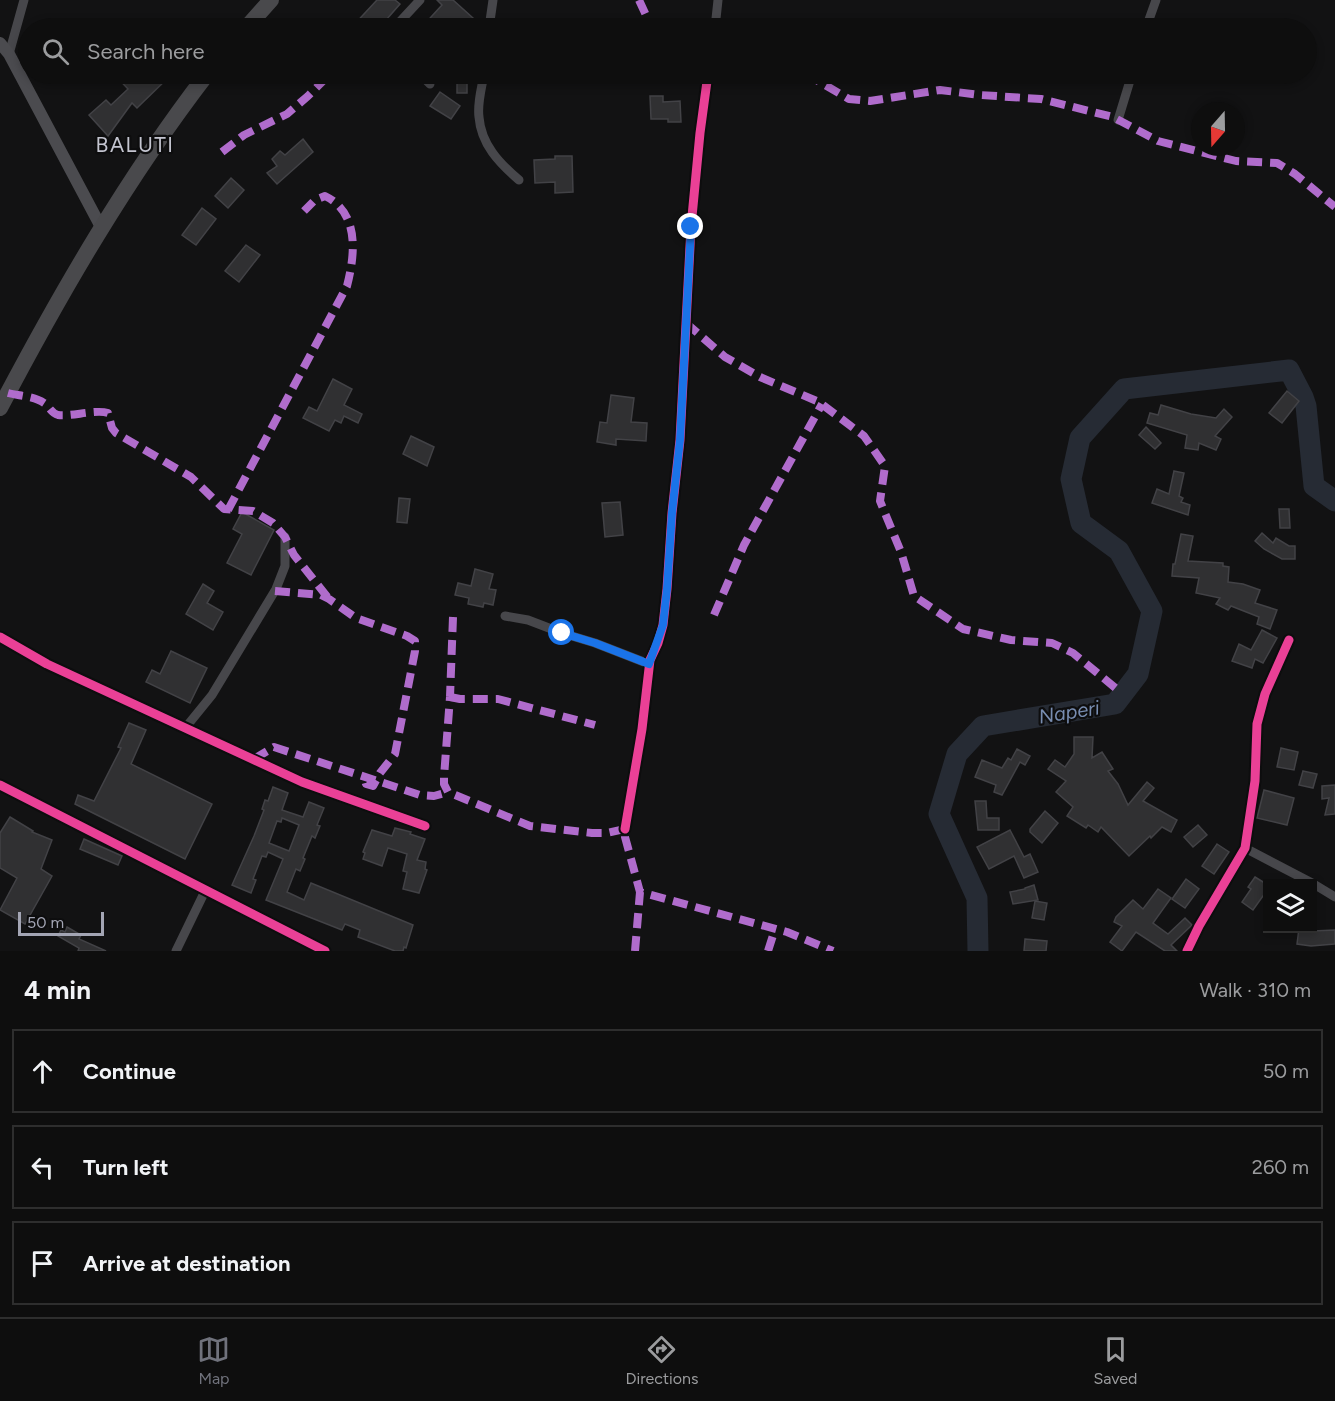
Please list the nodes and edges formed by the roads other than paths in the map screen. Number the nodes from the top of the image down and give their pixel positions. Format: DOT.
graph roads {
  1 [pos="24,0"];
  2 [pos="271,0"];
  3 [pos="420,0"];
  4 [pos="493,0"];
  5 [pos="718,0"];
  6 [pos="1156,0"];
  7 [pos="19,18"];
  8 [pos="255,18"];
  9 [pos="403,18"];
  10 [pos="490,18"];
  11 [pos="716,18"];
  12 [pos="1150,18"];
  13 [pos="18,22"];
  14 [pos="0,43"];
  15 [pos="9,54"];
  16 [pos="18,71"];
  17 [pos="25,84"];
  18 [pos="199,84"];
  19 [pos="483,84"];
  20 [pos="707,84"];
  21 [pos="1129,84"];
  22 [pos="1118,120"];
  23 [pos="519,180"];
  24 [pos="101,227"];
  25 [pos="0,408"];
  26 [pos="285,537"];
  27 [pos="505,616"];
  28 [pos="0,637"];
  29 [pos="1288,640"];
  30 [pos="649,664"];
  31 [pos="186,728"];
  32 [pos="0,785"];
  33 [pos="425,826"];
  34 [pos="625,829"];
  35 [pos="1245,848"];
  36 [pos="206,889"];
  37 [pos="1335,897"];
  38 [pos="176,951"];
  39 [pos="325,951"];
  40 [pos="1187,951"];
  1 -- 7 [label="street"];
  2 -- 8 [label="highway"];
  3 -- 9 [label="street"];
  4 -- 10 [label="street"];
  5 -- 11 [label="street"];
  6 -- 12 [label="street"];
  13 -- 15 [label="street"];
  14 -- 15 [label="street"];
  15 -- 16 [label="street"];
  17 -- 24 [label="street"];
  18 -- 24 [label="highway"];
  19 -- 23 [label="street"];
  20 -- 30 [label="street"];
  21 -- 22 [label="street"];
  24 -- 25 [label="highway"];
  26 -- 31 [label="street"];
  27 -- 30 [label="street"];
  28 -- 31 [label="street"];
  29 -- 35 [label="street"];
  30 -- 34 [label="street"];
  31 -- 33 [label="street"];
  32 -- 36 [label="street"];
  35 -- 37 [label="street"];
  35 -- 40 [label="street"];
  36 -- 38 [label="street"];
  36 -- 39 [label="street"];
}
